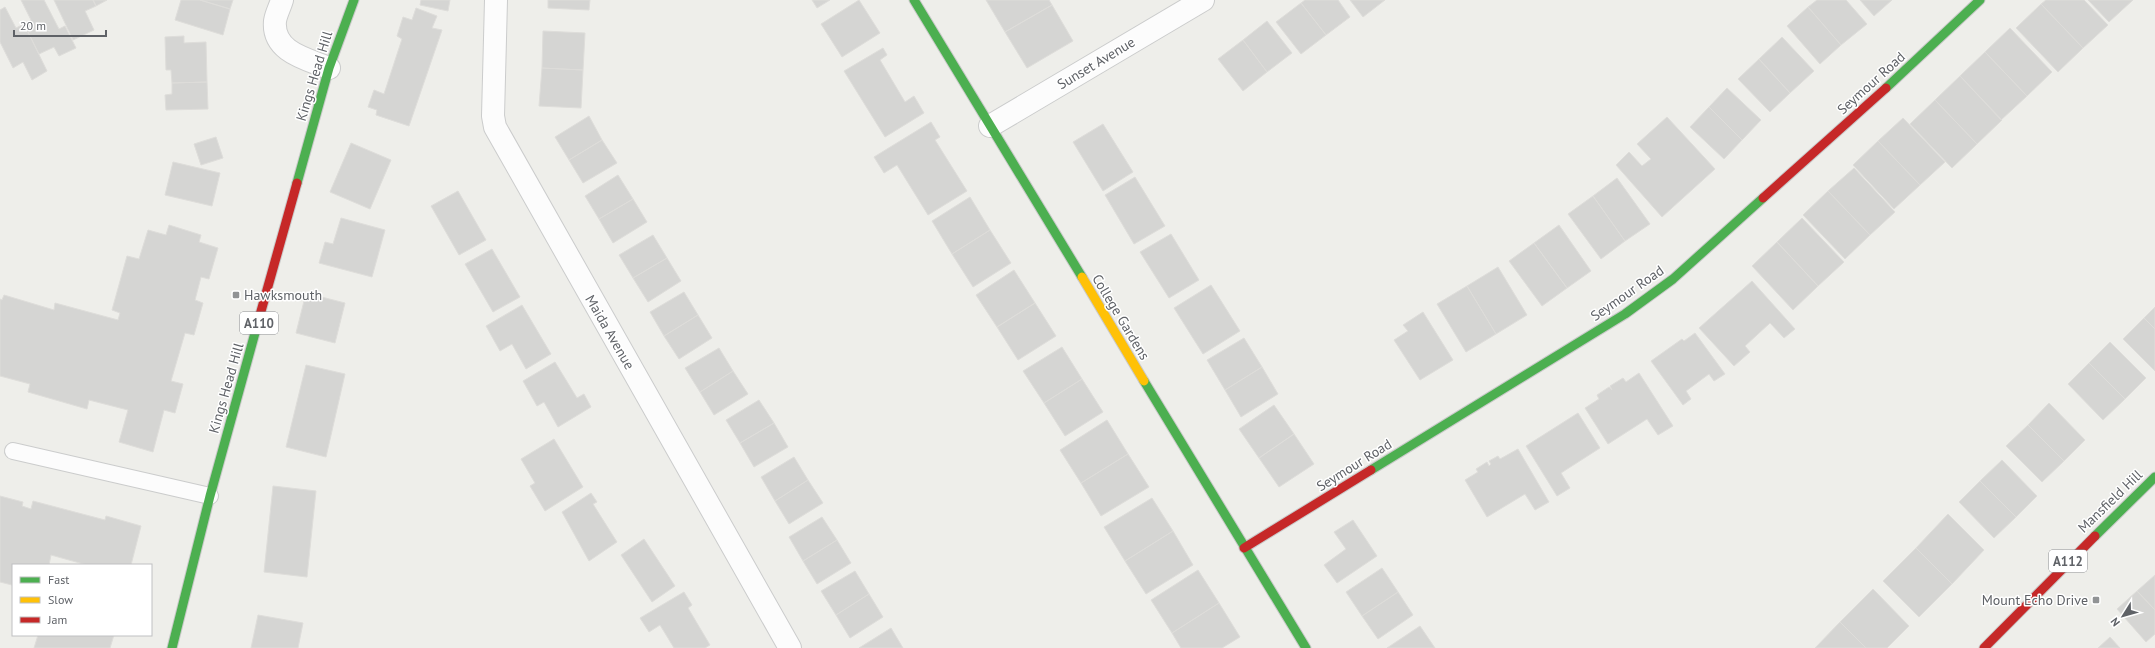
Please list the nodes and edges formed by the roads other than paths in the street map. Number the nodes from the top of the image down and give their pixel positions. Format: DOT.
graph roads {
  1 [pos="282,0"];
  2 [pos="354,0"];
  3 [pos="496,0"];
  4 [pos="914,0"];
  5 [pos="1203,0"];
  6 [pos="1980,0"];
  7 [pos="329,68"];
  8 [pos="990,126"];
  9 [pos="13,451"];
  10 [pos="2155,477"];
  11 [pos="210,496"];
  12 [pos="1244,548"];
  13 [pos="172,648"];
  14 [pos="790,648"];
  15 [pos="1306,648"];
  16 [pos="1984,648"];
  1 -- 7 [label="street"];
  2 -- 7 [label="street, Kings Head Hill / A110"];
  3 -- 14 [label="street, Maida Avenue"];
  4 -- 8 [label="street, College Gardens"];
  5 -- 8 [label="street, Sunset Avenue"];
  6 -- 12 [label="street, Seymour Road"];
  7 -- 11 [label="street, Kings Head Hill / A110"];
  8 -- 12 [label="street, College Gardens"];
  9 -- 11 [label="lane"];
  10 -- 16 [label="street, Mansfield Hill / A112"];
  11 -- 13 [label="street, Kings Head Hill / A110"];
  12 -- 15 [label="street, College Gardens"];
}
